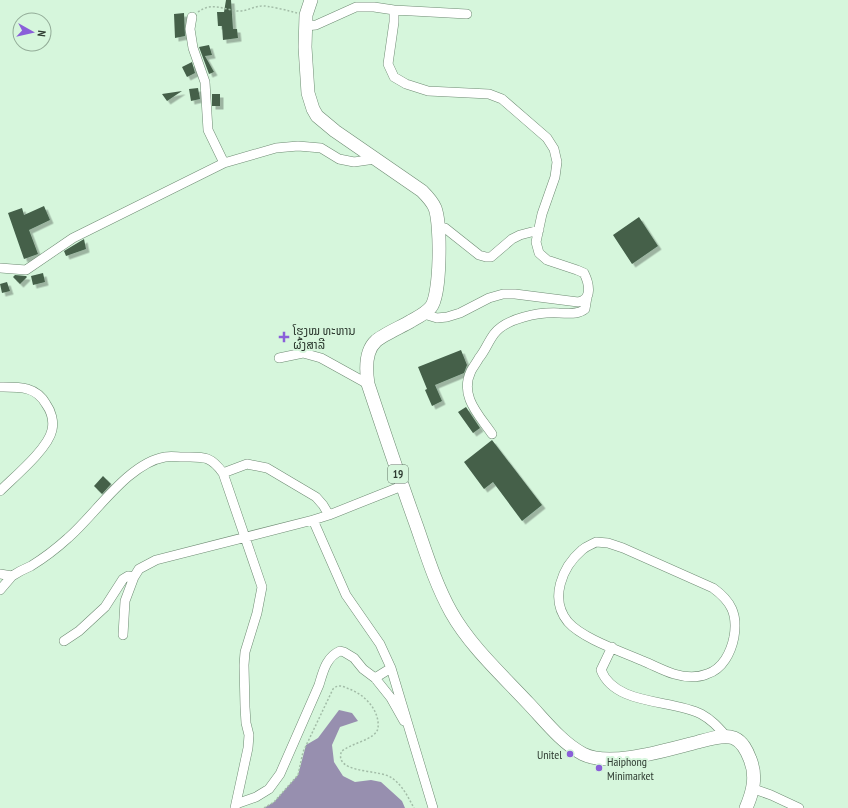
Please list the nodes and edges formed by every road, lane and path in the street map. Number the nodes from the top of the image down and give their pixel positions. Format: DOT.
graph roads {
  1 [pos="311,0"];
  2 [pos="394,10"];
  3 [pos="467,14"];
  4 [pos="192,16"];
  5 [pos="306,20"];
  6 [pos="375,159"];
  7 [pos="224,163"];
  8 [pos="438,228"];
  9 [pos="539,230"];
  10 [pos="0,268"];
  11 [pos="587,297"];
  12 [pos="424,314"];
  13 [pos="279,358"];
  14 [pos="368,384"];
  15 [pos="0,387"];
  16 [pos="492,434"];
  17 [pos="223,472"];
  18 [pos="402,486"];
  19 [pos="0,491"];
  20 [pos="329,515"];
  21 [pos="313,520"];
  22 [pos="245,537"];
  23 [pos="0,574"];
  24 [pos="12,576"];
  25 [pos="134,577"];
  26 [pos="0,590"];
  27 [pos="123,636"];
  28 [pos="64,641"];
  29 [pos="612,647"];
  30 [pos="391,668"];
  31 [pos="375,678"];
  32 [pos="411,733"];
  33 [pos="726,736"];
  34 [pos="754,789"];
  35 [pos="236,806"];
  36 [pos="264,808"];
  37 [pos="414,808"];
  38 [pos="433,808"];
  39 [pos="746,808"];
  40 [pos="799,808"];
  1 -- 5 [label="highway, 19"];
  2 -- 3 [label="street"];
  2 -- 5 [label="street"];
  2 -- 9 [label="street"];
  4 -- 5 [label="path"];
  4 -- 7 [label="street"];
  5 -- 6 [label="highway, 19"];
  6 -- 7 [label="street"];
  6 -- 8 [label="highway, 19"];
  7 -- 10 [label="street"];
  8 -- 9 [label="street"];
  8 -- 12 [label="highway, 19"];
  9 -- 11 [label="street"];
  11 -- 12 [label="street"];
  11 -- 16 [label="street"];
  12 -- 14 [label="highway, 19"];
  13 -- 14 [label="street"];
  14 -- 18 [label="highway, 19"];
  15 -- 19 [label="street"];
  17 -- 20 [label="street"];
  17 -- 22 [label="street"];
  17 -- 24 [label="street"];
  18 -- 20 [label="street"];
  18 -- 33 [label="highway, 19"];
  20 -- 21 [label="street"];
  21 -- 22 [label="street"];
  21 -- 30 [label="street"];
  22 -- 25 [label="street"];
  22 -- 35 [label="street"];
  23 -- 24 [label="street"];
  24 -- 26 [label="street"];
  25 -- 27 [label="street"];
  25 -- 28 [label="street"];
  29 -- 29 [label="street"];
  29 -- 33 [label="street"];
  30 -- 31 [label="street"];
  30 -- 32 [label="street"];
  31 -- 32 [label="street"];
  31 -- 35 [label="street"];
  32 -- 38 [label="street"];
  33 -- 34 [label="highway"];
  34 -- 39 [label="highway"];
  34 -- 40 [label="street"];
  36 -- 37 [label="path"];
}
